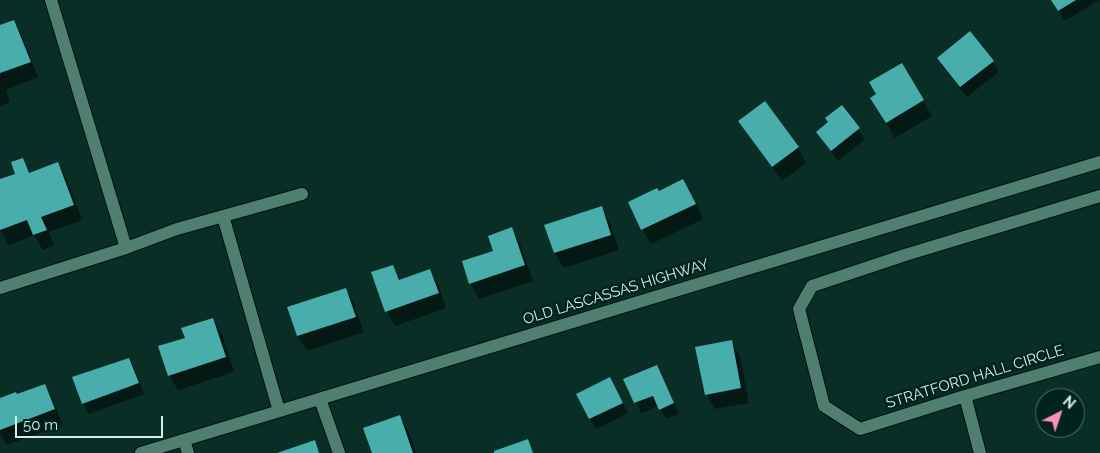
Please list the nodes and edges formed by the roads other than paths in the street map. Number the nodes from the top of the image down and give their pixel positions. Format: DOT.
graph roads {
  1 [pos="52,0"];
  2 [pos="1100,162"];
  3 [pos="302,194"];
  4 [pos="1100,196"];
  5 [pos="223,216"];
  6 [pos="126,248"];
  7 [pos="0,288"];
  8 [pos="1100,358"];
  9 [pos="965,396"];
  10 [pos="320,399"];
  11 [pos="279,411"];
  12 [pos="184,440"];
  13 [pos="141,453"];
  14 [pos="188,453"];
  15 [pos="339,453"];
  16 [pos="980,453"];
  1 -- 6 [label="street"];
  2 -- 10 [label="street, OLD LASCASSAS HIGHWAY"];
  3 -- 5 [label="street"];
  4 -- 9 [label="street, STRATFORD HALL CIRCLE"];
  5 -- 6 [label="street"];
  5 -- 11 [label="street"];
  6 -- 7 [label="street"];
  8 -- 9 [label="street, STRATFORD HALL CIRCLE"];
  9 -- 16 [label="street"];
  10 -- 11 [label="street, OLD LASCASSAS HIGHWAY"];
  10 -- 15 [label="street"];
  11 -- 12 [label="street, OLD LASCASSAS HIGHWAY"];
  12 -- 13 [label="street, OLD LASCASSAS HIGHWAY"];
  12 -- 14 [label="street"];
}
